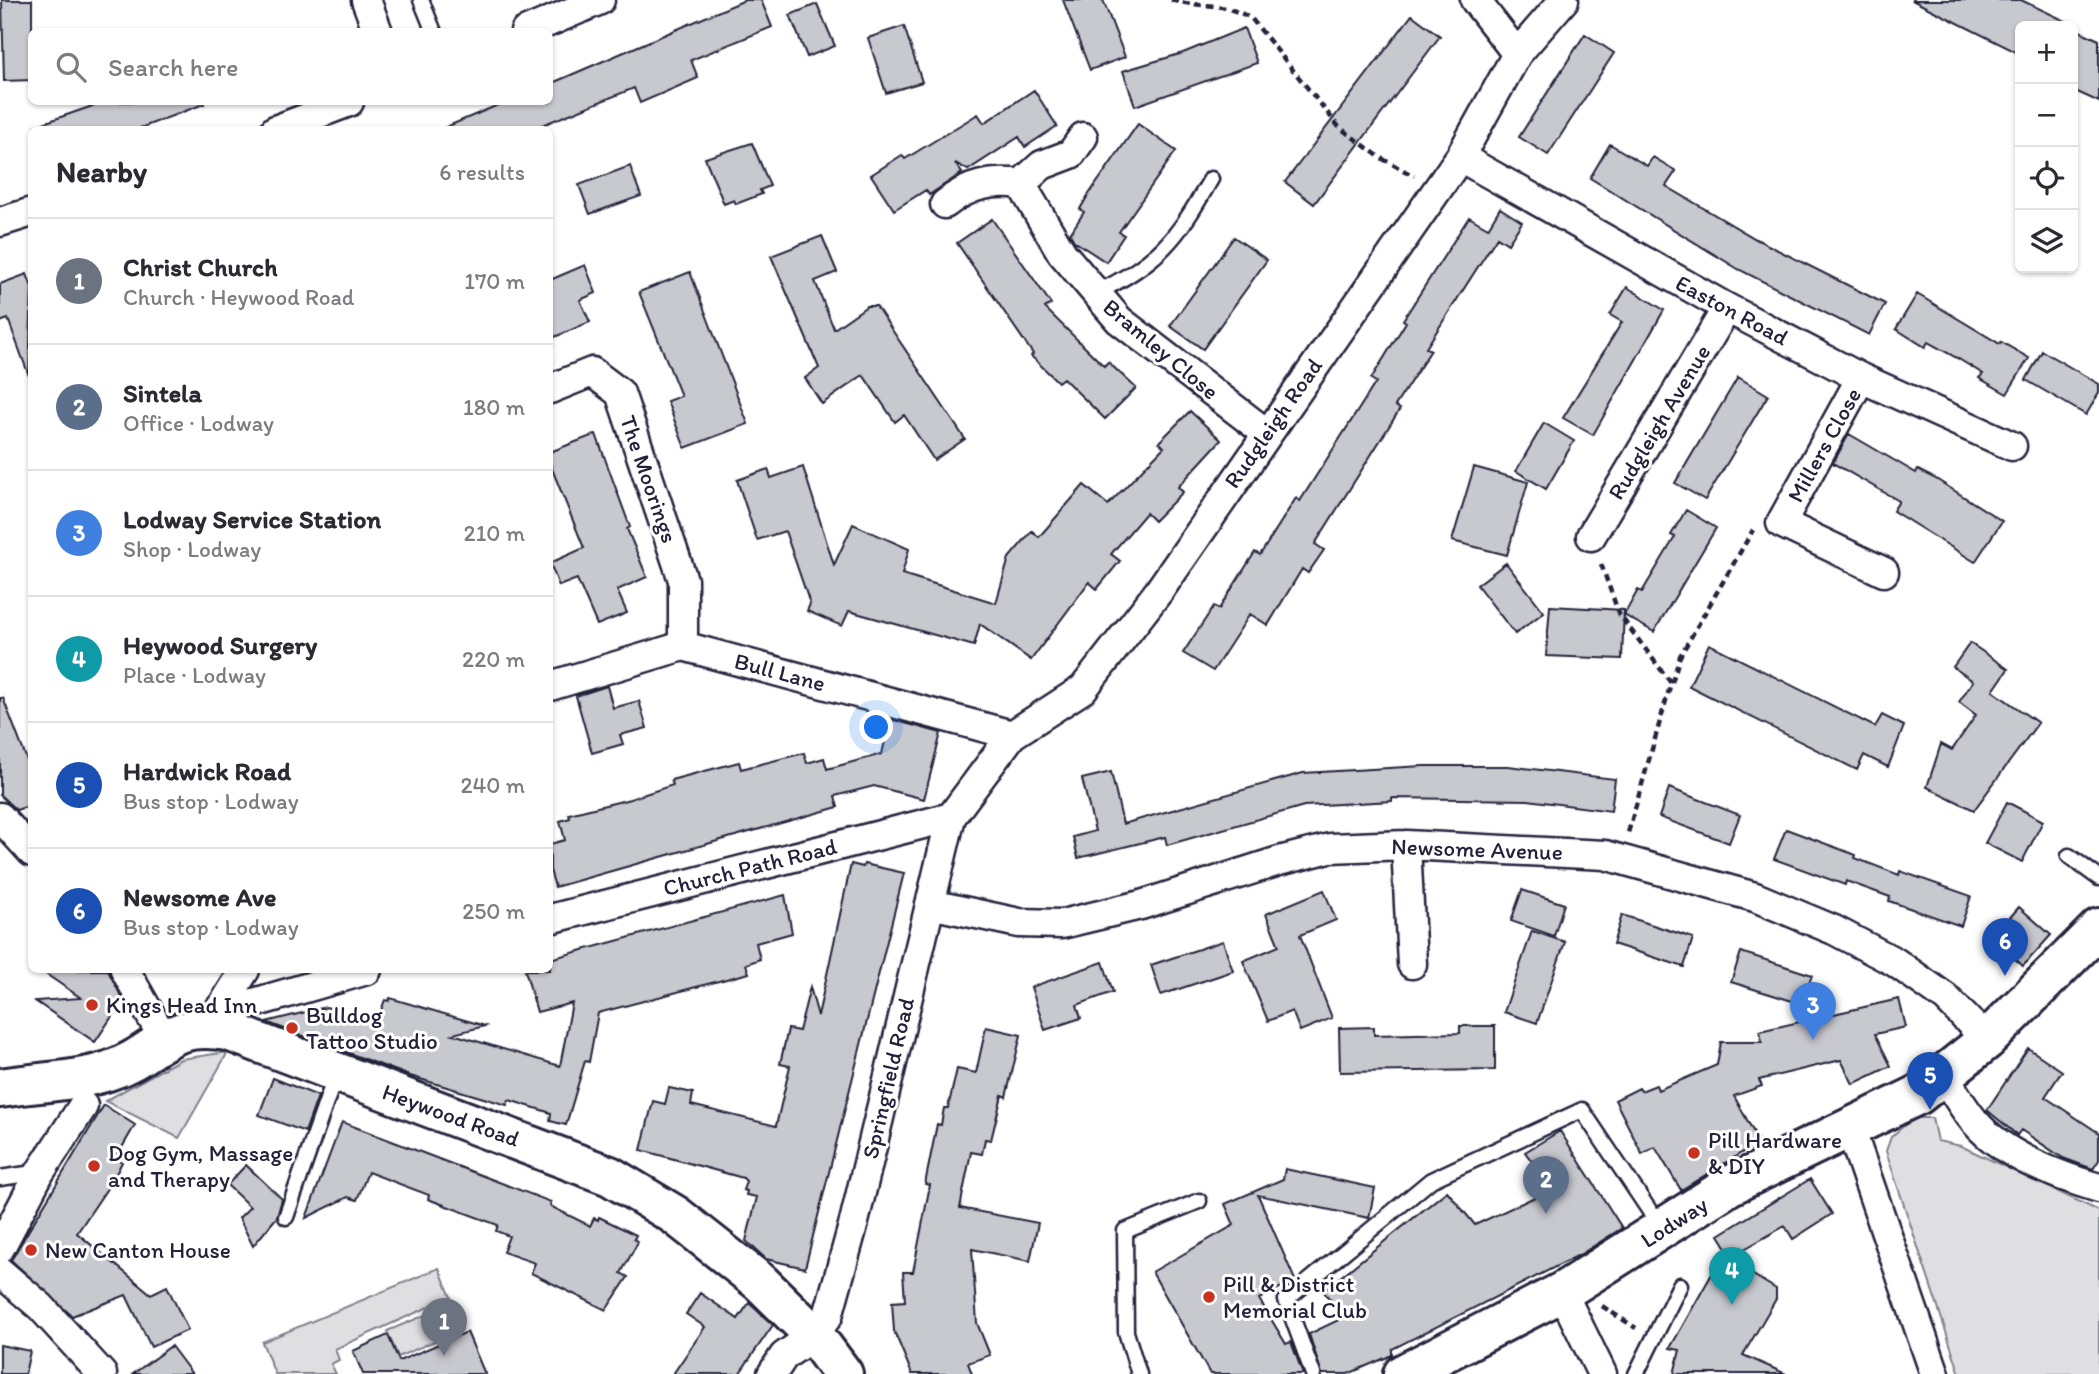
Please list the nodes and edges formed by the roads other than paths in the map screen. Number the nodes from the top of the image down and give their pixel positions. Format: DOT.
graph roads {
  1 [pos="366,0"];
  2 [pos="421,0"];
  3 [pos="600,0"];
  4 [pos="1475,0"];
  5 [pos="1564,0"];
  6 [pos="376,28"];
  7 [pos="432,28"];
  8 [pos="534,28"];
  9 [pos="1517,54"];
  10 [pos="341,105"];
  11 [pos="286,126"];
  12 [pos="1083,137"];
  13 [pos="1460,157"];
  14 [pos="1211,178"];
  15 [pos="1021,184"];
  16 [pos="944,204"];
  17 [pos="28,213"];
  18 [pos="0,222"];
  19 [pos="1095,294"];
  20 [pos="1727,308"];
  21 [pos="1861,378"];
  22 [pos="553,388"];
  23 [pos="1266,433"];
  24 [pos="2012,446"];
  25 [pos="1591,536"];
  26 [pos="1884,572"];
  27 [pos="683,646"];
  28 [pos="553,685"];
  29 [pos="1012,735"];
  30 [pos="0,817"];
  31 [pos="951,817"];
  32 [pos="1406,845"];
  33 [pos="28,848"];
  34 [pos="2069,856"];
  35 [pos="2099,878"];
  36 [pos="930,904"];
  37 [pos="553,918"];
  38 [pos="2099,928"];
  39 [pos="1412,964"];
  40 [pos="127,973"];
  41 [pos="244,973"];
  42 [pos="357,973"];
  43 [pos="213,1016"];
  44 [pos="164,1039"];
  45 [pos="1987,1041"];
  46 [pos="336,1074"];
  47 [pos="1944,1076"];
  48 [pos="0,1088"];
  49 [pos="82,1106"];
  50 [pos="1850,1128"];
  51 [pos="40,1172"];
  52 [pos="0,1178"];
  53 [pos="2099,1188"];
  54 [pos="1199,1201"];
  55 [pos="286,1217"];
  56 [pos="1662,1230"];
  57 [pos="0,1248"];
  58 [pos="0,1272"];
  59 [pos="1680,1284"];
  60 [pos="1566,1289"];
  61 [pos="814,1335"];
  62 [pos="102,1374"];
  63 [pos="772,1374"];
  64 [pos="843,1374"];
  65 [pos="1139,1374"];
  66 [pos="1313,1374"];
  67 [pos="1403,1374"];
  68 [pos="1602,1374"];
  69 [pos="1636,1374"];
  70 [pos="1935,1374"];
  1 -- 6 [label="street"];
  2 -- 7 [label="lane"];
  3 -- 8 [label="street"];
  4 -- 9 [label="street"];
  5 -- 9 [label="street, Rudgleigh Road"];
  9 -- 13 [label="street, Rudgleigh Road"];
  10 -- 11 [label="street"];
  12 -- 15 [label="street"];
  13 -- 20 [label="street, Easton Road"];
  13 -- 23 [label="street, Rudgleigh Road"];
  14 -- 19 [label="lane"];
  15 -- 16 [label="street"];
  15 -- 19 [label="street, Bramley Close"];
  17 -- 18 [label="street"];
  19 -- 23 [label="street, Bramley Close"];
  20 -- 21 [label="street, Easton Road"];
  20 -- 25 [label="street, Rudgleigh Avenue"];
  21 -- 24 [label="street, Easton Road"];
  21 -- 26 [label="street, Millers Close"];
  22 -- 27 [label="street, The Moorings"];
  23 -- 29 [label="street, Rudgleigh Road"];
  27 -- 28 [label="street"];
  27 -- 29 [label="street, Bull Lane"];
  29 -- 31 [label="street, Rudgleigh Road"];
  30 -- 33 [label="street"];
  31 -- 36 [label="street, Springfield Road"];
  31 -- 37 [label="street, Church Path Road"];
  32 -- 36 [label="street, Newsome Avenue"];
  32 -- 39 [label="street"];
  32 -- 45 [label="street, Newsome Avenue"];
  34 -- 35 [label="lane"];
  36 -- 61 [label="street, Springfield Road"];
  38 -- 45 [label="street, Lodway"];
  40 -- 44 [label="street"];
  41 -- 43 [label="street"];
  42 -- 43 [label="street"];
  43 -- 44 [label="street, Heywood Road"];
  43 -- 46 [label="street, Heywood Road"];
  44 -- 48 [label="street, Heywood Road"];
  45 -- 47 [label="street, Lodway"];
  46 -- 55 [label="lane"];
  46 -- 61 [label="street, Heywood Road"];
  47 -- 50 [label="street, Lodway"];
  47 -- 53 [label="street"];
  49 -- 51 [label="street"];
  50 -- 56 [label="street, Lodway"];
  50 -- 70 [label="street"];
  51 -- 52 [label="lane"];
  51 -- 57 [label="street"];
  54 -- 65 [label="lane"];
  56 -- 60 [label="street, Lodway"];
  56 -- 66 [label="lane"];
  58 -- 62 [label="street"];
  59 -- 69 [label="lane"];
  60 -- 67 [label="street, Lodway"];
  60 -- 68 [label="street"];
  61 -- 63 [label="street"];
  61 -- 64 [label="street, Heywood Road"];
}
